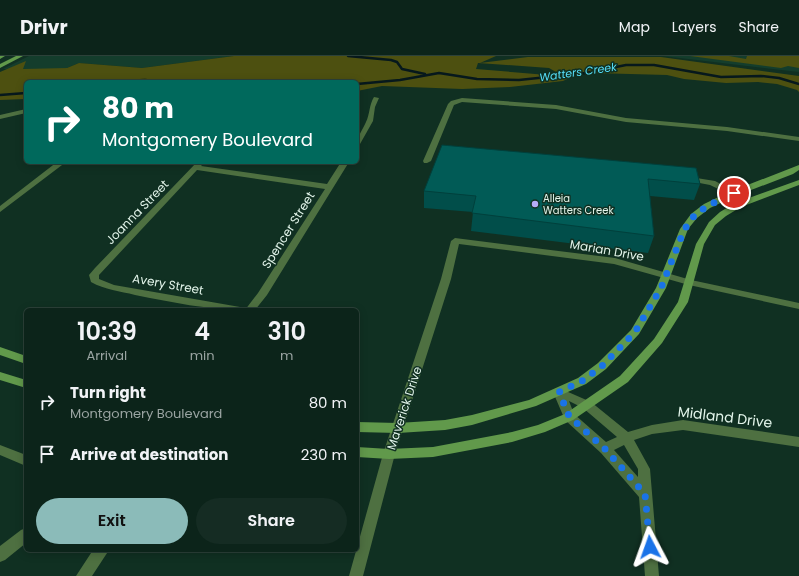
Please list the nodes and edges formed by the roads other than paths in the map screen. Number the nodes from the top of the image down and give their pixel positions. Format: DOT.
graph roads {
  1 [pos="20,56"];
  2 [pos="0,66"];
  3 [pos="376,98"];
  4 [pos="24,112"];
  5 [pos="0,117"];
  6 [pos="735,130"];
  7 [pos="799,139"];
  8 [pos="359,140"];
  9 [pos="799,145"];
  10 [pos="426,161"];
  11 [pos="59,164"];
  12 [pos="344,164"];
  13 [pos="198,165"];
  14 [pos="799,167"];
  15 [pos="677,178"];
  16 [pos="797,183"];
  17 [pos="330,187"];
  18 [pos="734,193"];
  19 [pos="0,210"];
  20 [pos="456,241"];
  21 [pos="666,275"];
  22 [pos="94,280"];
  23 [pos="689,282"];
  24 [pos="799,306"];
  25 [pos="227,308"];
  26 [pos="252,308"];
  27 [pos="0,351"];
  28 [pos="24,359"];
  29 [pos="0,376"];
  30 [pos="24,383"];
  31 [pos="559,392"];
  32 [pos="587,405"];
  33 [pos="569,416"];
  34 [pos="359,426"];
  35 [pos="398,428"];
  36 [pos="626,437"];
  37 [pos="799,442"];
  38 [pos="605,449"];
  39 [pos="0,450"];
  40 [pos="359,452"];
  41 [pos="389,454"];
  42 [pos="24,460"];
  43 [pos="645,494"];
  44 [pos="24,536"];
  45 [pos="101,552"];
  46 [pos="0,555"];
  47 [pos="83,576"];
  48 [pos="356,576"];
  49 [pos="652,576"];
  1 -- 2 [label="street"];
  3 -- 8 [label="street"];
  4 -- 5 [label="street"];
  6 -- 7 [label="street"];
  6 -- 9 [label="street"];
  6 -- 10 [label="street"];
  11 -- 19 [label="street"];
  12 -- 17 [label="street, Spencer Street"];
  13 -- 17 [label="street"];
  13 -- 22 [label="street, Joanna Street"];
  14 -- 18 [label="street"];
  15 -- 18 [label="street"];
  16 -- 23 [label="street"];
  17 -- 26 [label="street, Spencer Street"];
  18 -- 21 [label="street"];
  20 -- 21 [label="street, Marian Drive"];
  20 -- 35 [label="street, Maverick Drive"];
  21 -- 23 [label="street, Marian Drive"];
  21 -- 31 [label="street"];
  22 -- 25 [label="street, Avery Street"];
  23 -- 24 [label="street, Marian Drive"];
  23 -- 32 [label="street"];
  27 -- 28 [label="street"];
  29 -- 30 [label="street"];
  31 -- 32 [label="street"];
  31 -- 33 [label="street"];
  31 -- 35 [label="street"];
  32 -- 33 [label="street"];
  32 -- 36 [label="street"];
  33 -- 38 [label="street"];
  33 -- 41 [label="street"];
  34 -- 35 [label="street"];
  35 -- 41 [label="street, Maverick Drive"];
  36 -- 37 [label="street, Midland Drive"];
  36 -- 38 [label="street, Midland Drive"];
  36 -- 43 [label="street"];
  38 -- 43 [label="street"];
  39 -- 42 [label="street"];
  40 -- 41 [label="street"];
  41 -- 48 [label="street, Maverick Drive"];
  43 -- 49 [label="street"];
  44 -- 46 [label="street"];
  45 -- 47 [label="street"];
}
